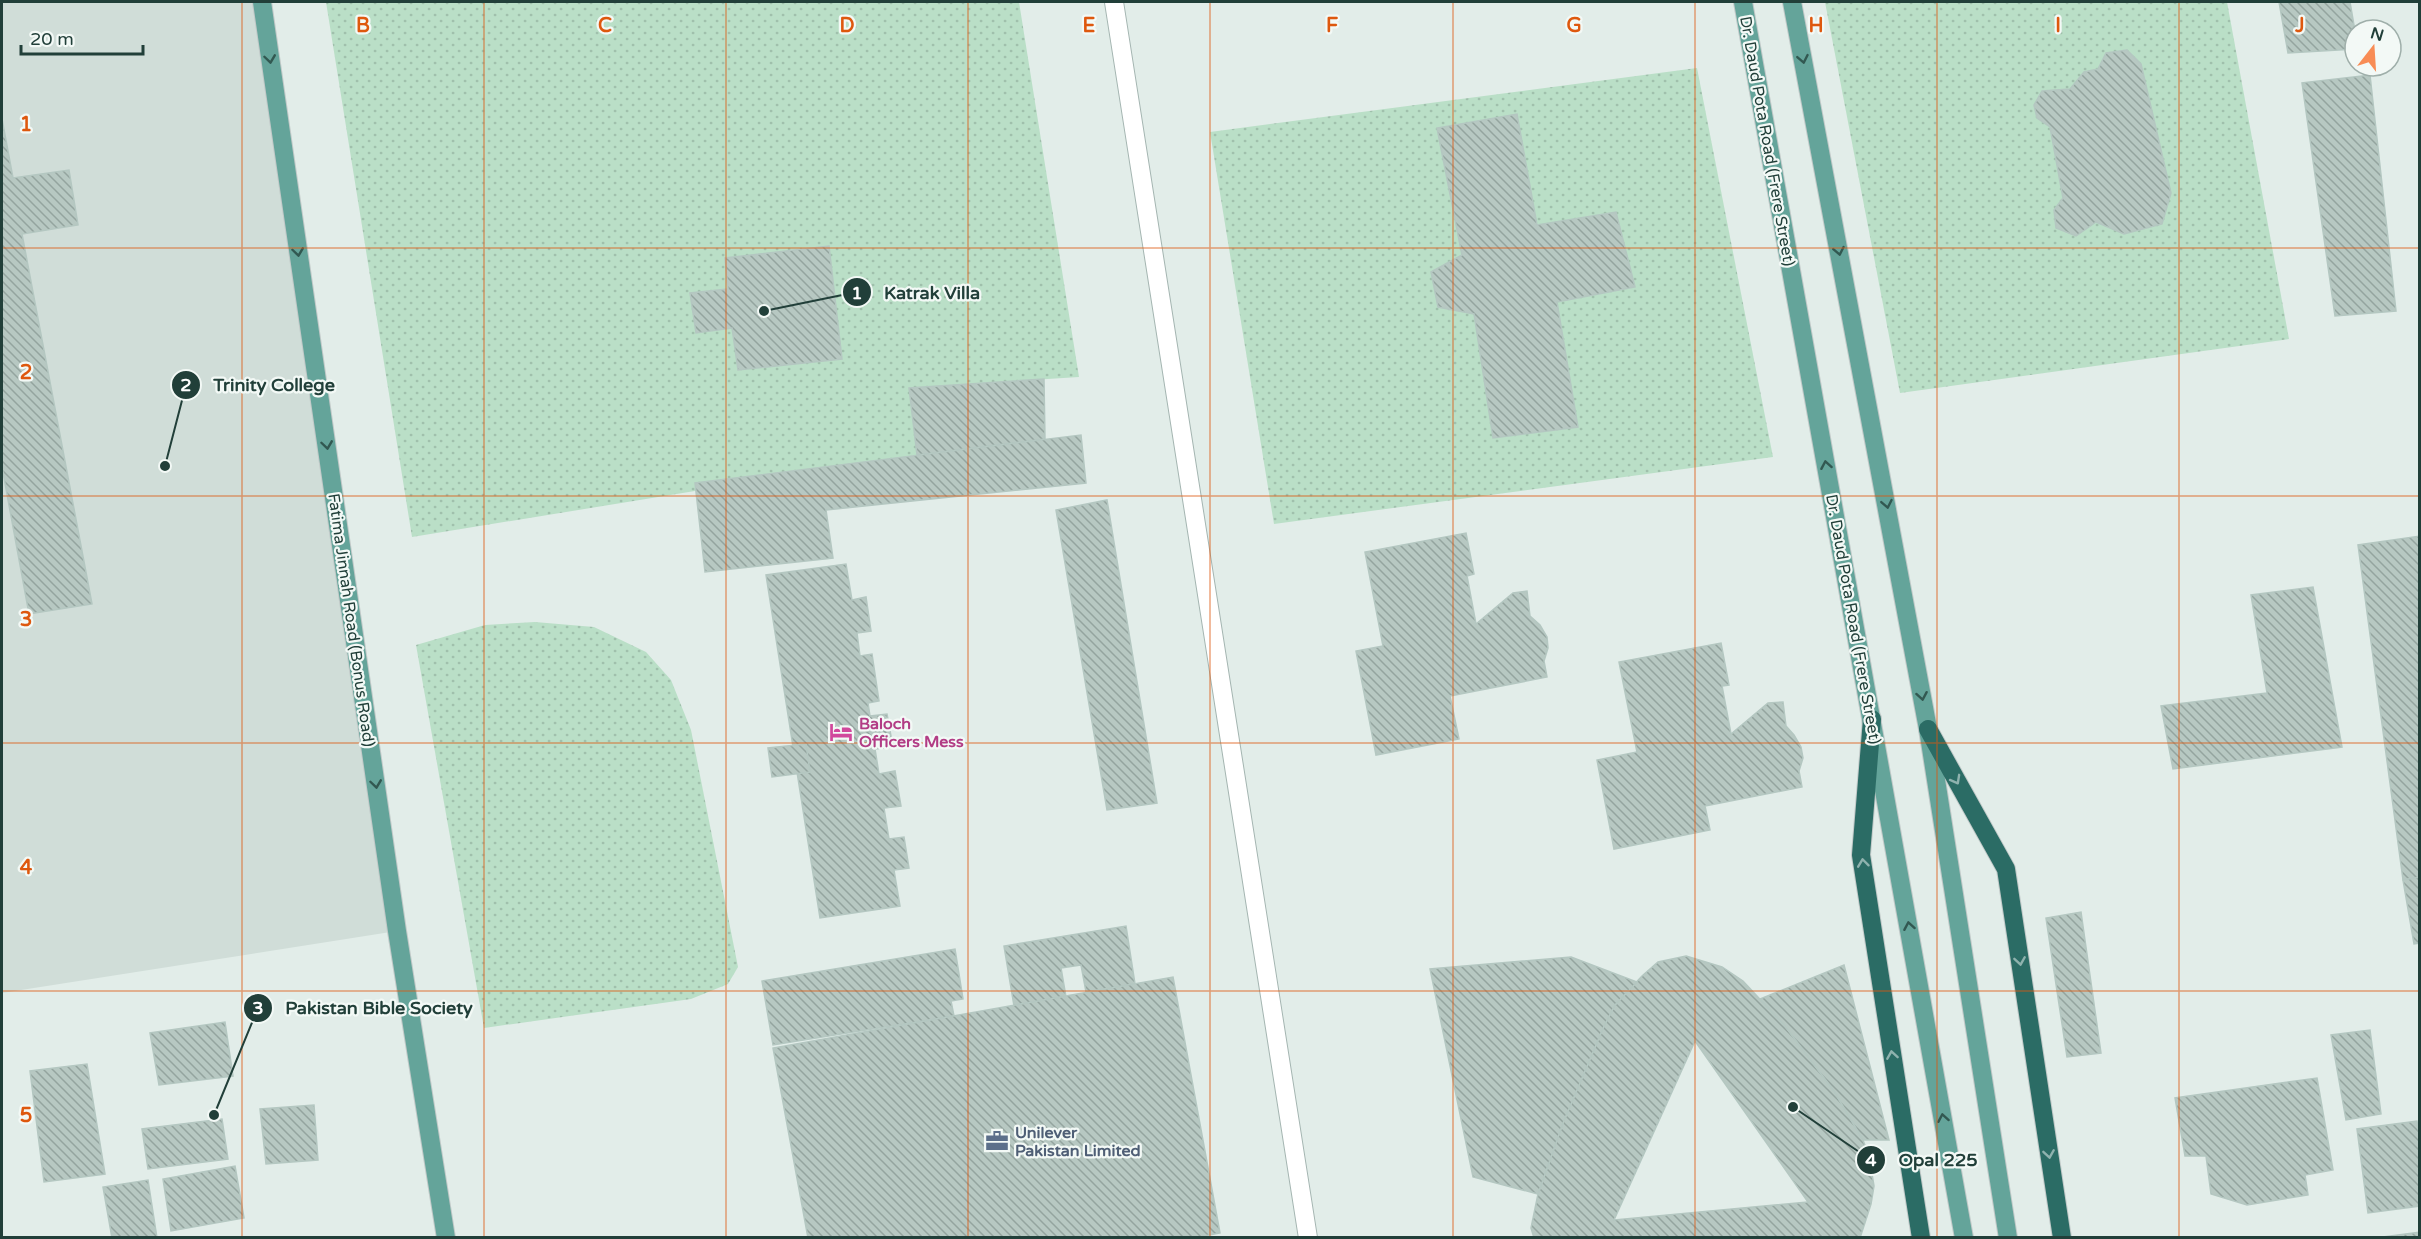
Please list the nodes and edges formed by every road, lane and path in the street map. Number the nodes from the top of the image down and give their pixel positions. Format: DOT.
graph roads {
  1 [pos="262,2"];
  2 [pos="1114,2"];
  3 [pos="1743,2"];
  4 [pos="1792,2"];
  5 [pos="1872,718"];
  6 [pos="1928,729"];
  7 [pos="446,1238"];
  8 [pos="1308,1238"];
  9 [pos="1921,1238"];
  10 [pos="1964,1238"];
  11 [pos="2008,1238"];
  12 [pos="2062,1238"];
  1 -- 7 [label="main road, Fatima Jinnah Road (Bonus Road), one-way"];
  2 -- 8 [label="street"];
  5 -- 3 [label="main road, Dr. Daud Pota Road (Frere Street), one-way"];
  4 -- 6 [label="main road, one-way"];
  9 -- 5 [label="highway, one-way"];
  10 -- 5 [label="main road, Dr. Daud Pota Road (Frere Street), one-way"];
  6 -- 11 [label="main road"];
  6 -- 12 [label="highway, one-way"];
}
